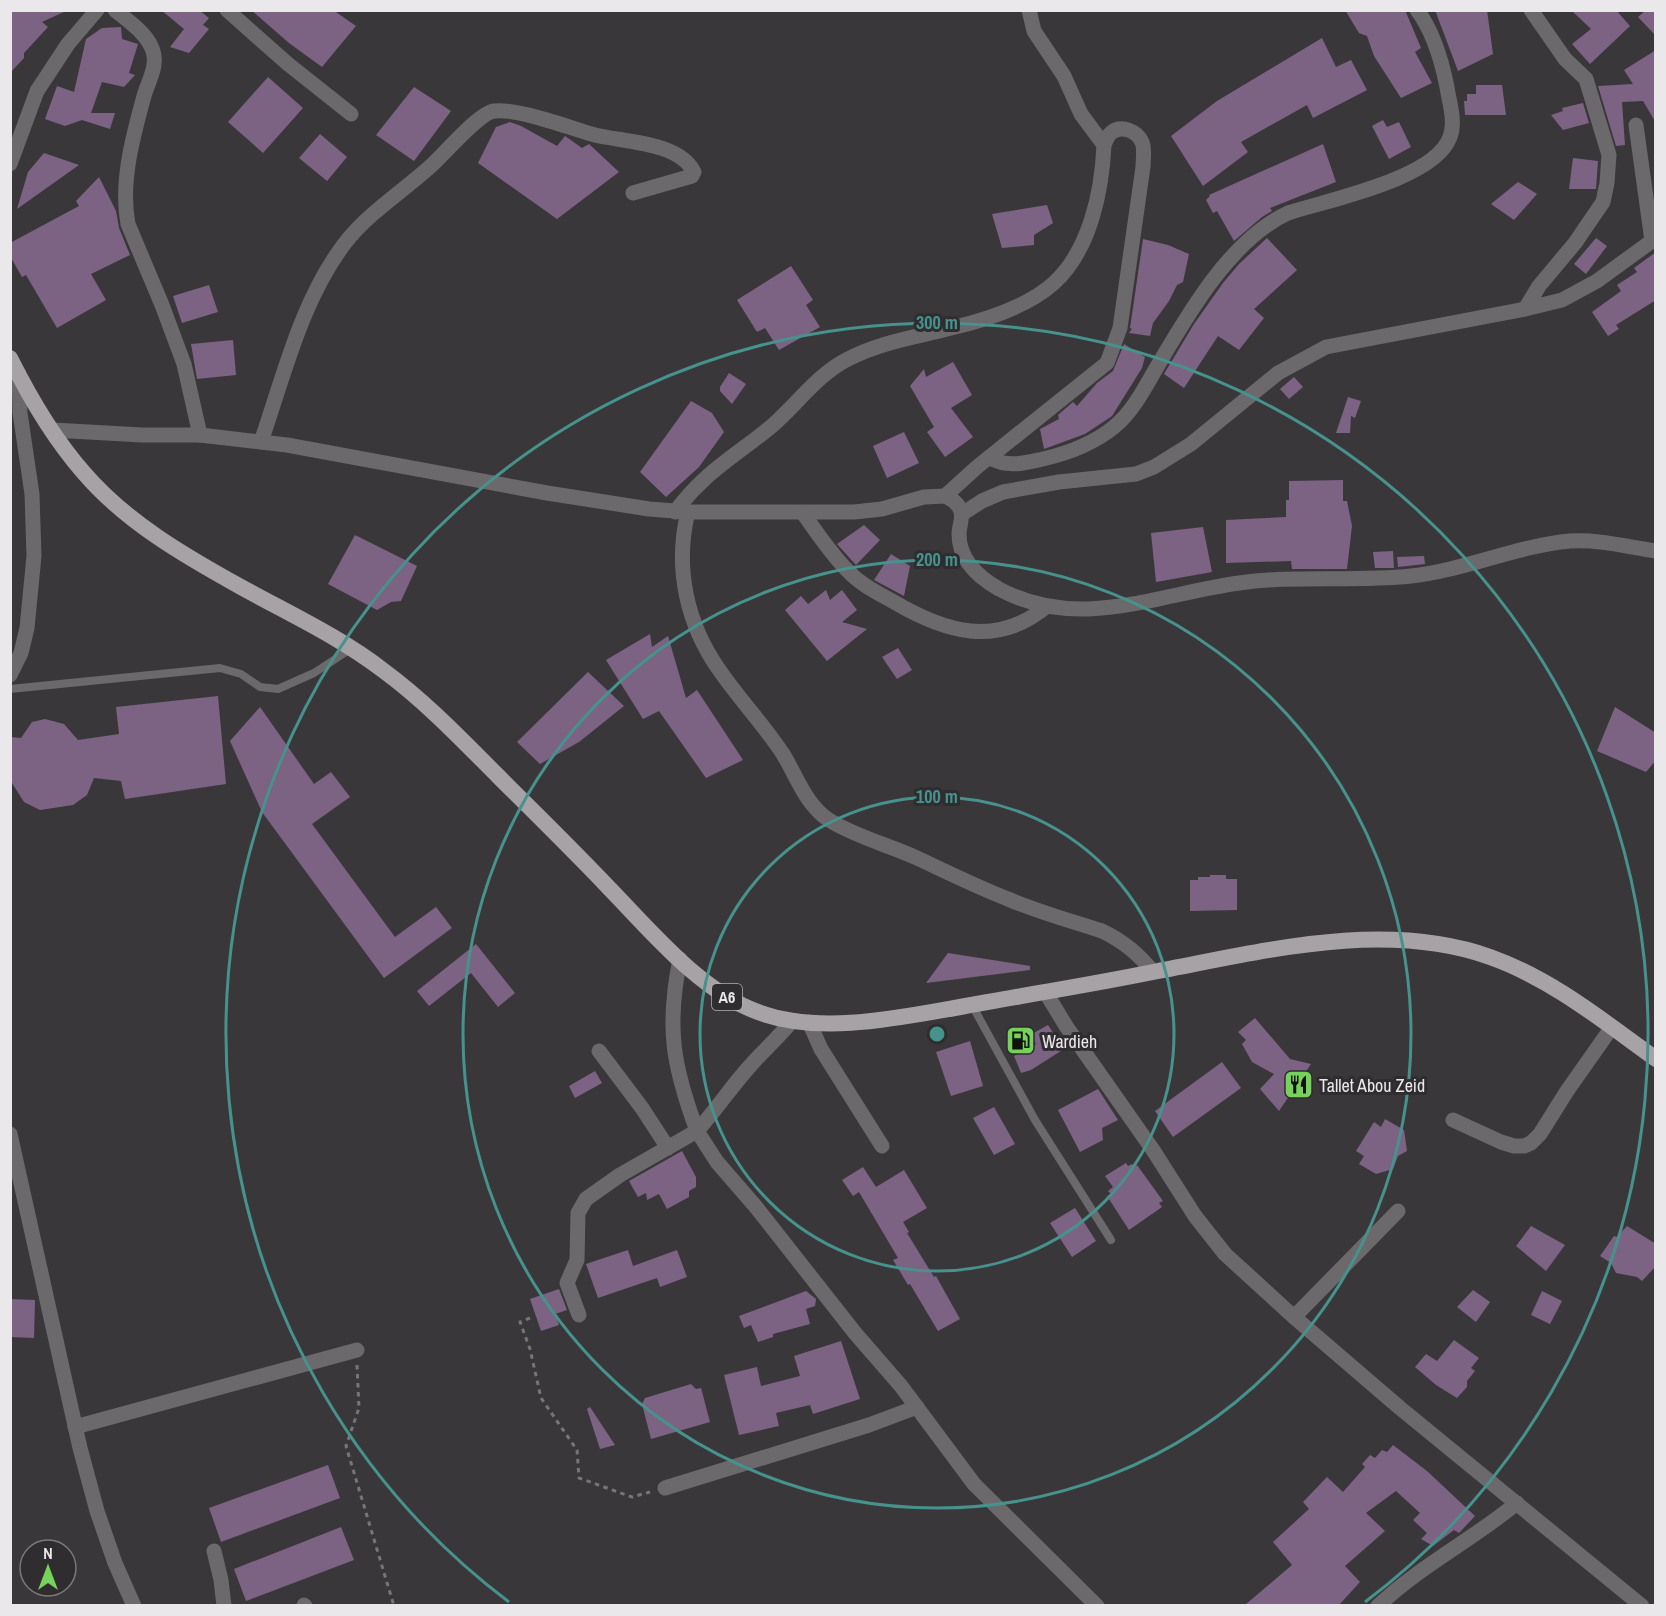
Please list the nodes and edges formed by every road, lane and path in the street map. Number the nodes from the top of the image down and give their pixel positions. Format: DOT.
graph roads {
  1 [pos="98,10"];
  2 [pos="115,10"];
  3 [pos="227,10"];
  4 [pos="1029,10"];
  5 [pos="1417,10"];
  6 [pos="1531,10"];
  7 [pos="351,114"];
  8 [pos="1636,125"];
  9 [pos="1104,145"];
  10 [pos="10,164"];
  11 [pos="633,193"];
  12 [pos="1654,240"];
  13 [pos="1525,309"];
  14 [pos="10,358"];
  15 [pos="19,374"];
  16 [pos="15,410"];
  17 [pos="53,430"];
  18 [pos="200,435"];
  19 [pos="261,442"];
  20 [pos="990,458"];
  21 [pos="945,496"];
  22 [pos="681,512"];
  23 [pos="803,513"];
  24 [pos="962,514"];
  25 [pos="1656,551"];
  26 [pos="1047,606"];
  27 [pos="352,648"];
  28 [pos="10,675"];
  29 [pos="10,689"];
  30 [pos="680,959"];
  31 [pos="1153,972"];
  32 [pos="1046,993"];
  33 [pos="972,1005"];
  34 [pos="791,1022"];
  35 [pos="809,1022"];
  36 [pos="1612,1028"];
  37 [pos="599,1051"];
  38 [pos="1656,1059"];
  39 [pos="1453,1120"];
  40 [pos="697,1131"];
  41 [pos="10,1134"];
  42 [pos="882,1146"];
  43 [pos="668,1148"];
  44 [pos="1398,1211"];
  45 [pos="1111,1240"];
  46 [pos="579,1315"];
  47 [pos="1294,1317"];
  48 [pos="530,1318"];
  49 [pos="357,1350"];
  50 [pos="917,1407"];
  51 [pos="75,1427"];
  52 [pos="665,1488"];
  53 [pos="1517,1503"];
  54 [pos="214,1551"];
  55 [pos="134,1605"];
  56 [pos="224,1605"];
  57 [pos="394,1605"];
  58 [pos="1097,1605"];
  59 [pos="1378,1605"];
  60 [pos="1642,1605"];
  1 -- 10 [label="street"];
  2 -- 18 [label="street"];
  3 -- 7 [label="street"];
  4 -- 9 [label="street"];
  5 -- 20 [label="street"];
  6 -- 13 [label="street"];
  8 -- 12 [label="street"];
  9 -- 20 [label="street"];
  9 -- 22 [label="street"];
  11 -- 19 [label="street"];
  12 -- 13 [label="street"];
  13 -- 24 [label="street"];
  14 -- 15 [label="highway, A6"];
  15 -- 16 [label="street"];
  15 -- 17 [label="highway, A6"];
  16 -- 28 [label="street"];
  17 -- 18 [label="street"];
  17 -- 27 [label="highway, A6"];
  18 -- 19 [label="street"];
  19 -- 22 [label="street"];
  20 -- 21 [label="street"];
  21 -- 23 [label="street"];
  21 -- 24 [label="street"];
  22 -- 23 [label="street"];
  22 -- 31 [label="street"];
  23 -- 26 [label="street"];
  24 -- 26 [label="street"];
  25 -- 26 [label="street"];
  27 -- 29 [label="lane"];
  27 -- 30 [label="highway, A6"];
  30 -- 34 [label="highway, A6"];
  30 -- 40 [label="street"];
  31 -- 32 [label="highway, A6"];
  31 -- 36 [label="highway, A6"];
  32 -- 33 [label="highway, A6"];
  32 -- 47 [label="street"];
  33 -- 35 [label="highway, A6"];
  33 -- 45 [label="lane"];
  34 -- 35 [label="highway, A6"];
  34 -- 40 [label="street"];
  35 -- 42 [label="street"];
  36 -- 38 [label="highway, A6"];
  36 -- 39 [label="street"];
  37 -- 43 [label="street"];
  40 -- 43 [label="street"];
  40 -- 50 [label="street"];
  41 -- 51 [label="street"];
  43 -- 46 [label="street"];
  44 -- 47 [label="street"];
  47 -- 53 [label="street"];
  48 -- 52 [label="path"];
  49 -- 51 [label="street"];
  49 -- 57 [label="path"];
  50 -- 52 [label="street"];
  50 -- 58 [label="street"];
  51 -- 55 [label="street"];
  53 -- 59 [label="street"];
  53 -- 60 [label="street"];
  54 -- 56 [label="street"];
}
